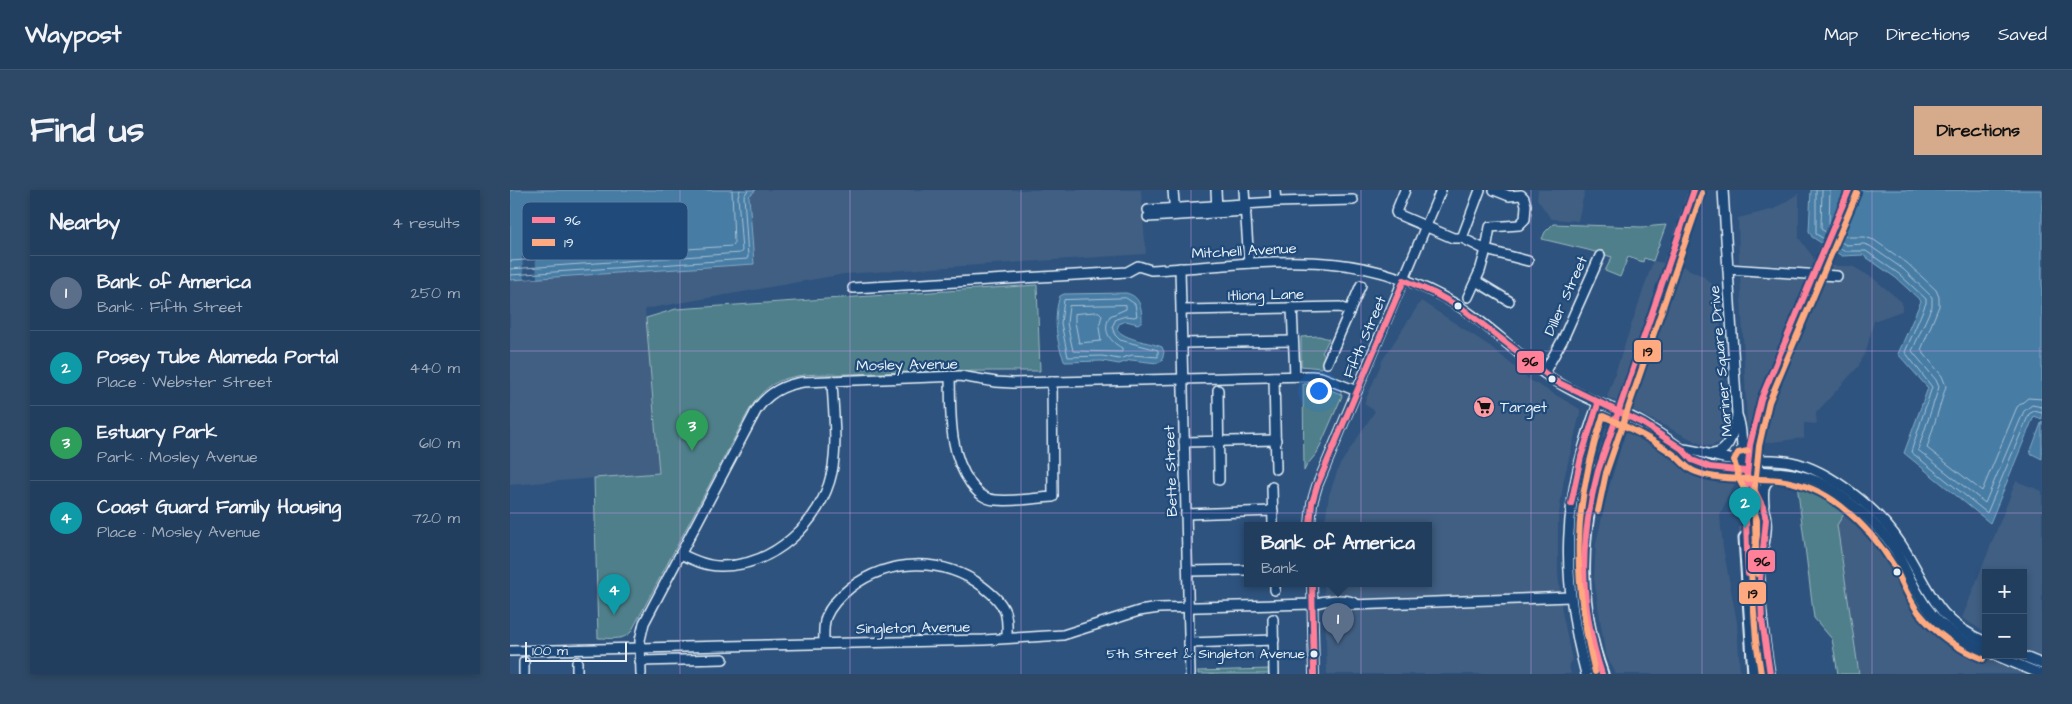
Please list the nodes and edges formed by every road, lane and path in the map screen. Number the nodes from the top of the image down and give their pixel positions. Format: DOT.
graph roads {
  1 [pos="1173,190"];
  2 [pos="1216,190"];
  3 [pos="1244,190"];
  4 [pos="1275,190"];
  5 [pos="1405,190"];
  6 [pos="1441,190"];
  7 [pos="1480,190"];
  8 [pos="1494,190"];
  9 [pos="1723,190"];
  10 [pos="1353,200"];
  11 [pos="1276,202"];
  12 [pos="1245,208"];
  13 [pos="1217,209"];
  14 [pos="1174,212"];
  15 [pos="1148,214"];
  16 [pos="1426,228"];
  17 [pos="1462,238"];
  18 [pos="1486,250"];
  19 [pos="1600,256"];
  20 [pos="1528,261"];
  21 [pos="1249,263"];
  22 [pos="1180,268"];
  23 [pos="1728,269"];
  24 [pos="1837,276"];
  25 [pos="1404,280"];
  26 [pos="1476,281"];
  27 [pos="1361,285"];
  28 [pos="853,288"];
  29 [pos="1468,297"];
  30 [pos="1508,301"];
  31 [pos="1292,308"];
  32 [pos="1182,310"];
  33 [pos="1350,311"];
  34 [pos="1293,341"];
  35 [pos="1182,343"];
  36 [pos="1327,363"];
  37 [pos="1544,373"];
  38 [pos="950,376"];
  39 [pos="1295,376"];
  40 [pos="1274,377"];
  41 [pos="1183,378"];
  42 [pos="832,380"];
  43 [pos="1052,382"];
  44 [pos="1218,390"];
  45 [pos="1357,391"];
  46 [pos="1598,404"];
  47 [pos="1737,415"];
  48 [pos="1276,440"];
  49 [pos="1219,441"];
  50 [pos="1184,442"];
  51 [pos="1682,449"];
  52 [pos="1706,454"];
  53 [pos="1743,460"];
  54 [pos="1276,470"];
  55 [pos="1745,471"];
  56 [pos="1598,472"];
  57 [pos="1788,472"];
  58 [pos="1219,480"];
  59 [pos="1272,487"];
  60 [pos="1273,511"];
  61 [pos="1764,511"];
  62 [pos="1186,514"];
  63 [pos="1273,522"];
  64 [pos="1310,522"];
  65 [pos="1745,538"];
  66 [pos="681,554"];
  67 [pos="1244,570"];
  68 [pos="1188,571"];
  69 [pos="1312,587"];
  70 [pos="1570,597"];
  71 [pos="1312,604"];
  72 [pos="1188,607"];
  73 [pos="1273,619"];
  74 [pos="1007,638"];
  75 [pos="1274,640"];
  76 [pos="1982,640"];
  77 [pos="824,643"];
  78 [pos="1189,643"];
  79 [pos="640,648"];
  80 [pos="1982,650"];
  81 [pos="510,651"];
  82 [pos="2027,658"];
  83 [pos="723,659"];
  84 [pos="2005,659"];
  85 [pos="640,661"];
  86 [pos="524,662"];
  87 [pos="577,662"];
  88 [pos="2042,664"];
  89 [pos="524,674"];
  90 [pos="578,674"];
  91 [pos="641,674"];
  92 [pos="1190,674"];
  93 [pos="1274,674"];
  94 [pos="1314,674"];
  95 [pos="1586,674"];
  96 [pos="1602,674"];
  97 [pos="1754,674"];
  98 [pos="1770,674"];
  99 [pos="2041,674"];
  1 -- 14 [label="street"];
  2 -- 13 [label="street"];
  3 -- 12 [label="street"];
  4 -- 11 [label="street"];
  5 -- 16 [label="street"];
  6 -- 16 [label="street, Fifth Street"];
  7 -- 17 [label="street"];
  8 -- 18 [label="street"];
  9 -- 23 [label="street, Mariner Square Drive"];
  10 -- 11 [label="street"];
  11 -- 12 [label="street"];
  12 -- 13 [label="street"];
  12 -- 21 [label="street"];
  13 -- 14 [label="street"];
  14 -- 15 [label="street"];
  16 -- 17 [label="street"];
  16 -- 25 [label="street, Fifth Street"];
  17 -- 18 [label="street"];
  18 -- 20 [label="street"];
  18 -- 26 [label="street"];
  19 -- 37 [label="street, Diller Street"];
  21 -- 22 [label="street, Mitchell Avenue"];
  21 -- 25 [label="street, Mitchell Avenue"];
  22 -- 28 [label="street, Mitchell Avenue"];
  22 -- 32 [label="street, Bette Street"];
  23 -- 24 [label="street"];
  23 -- 47 [label="street, Mariner Square Drive"];
  25 -- 37 [label="street, Mitchell Avenue"];
  25 -- 45 [label="street, Fifth Street"];
  26 -- 29 [label="street"];
  26 -- 30 [label="street"];
  27 -- 33 [label="street"];
  31 -- 32 [label="street, Itliong Lane"];
  31 -- 33 [label="street, Itliong Lane"];
  31 -- 34 [label="street"];
  32 -- 35 [label="street, Bette Street"];
  33 -- 36 [label="street"];
  34 -- 35 [label="street"];
  34 -- 39 [label="street"];
  35 -- 41 [label="street, Bette Street"];
  37 -- 46 [label="street, Mitchell Avenue"];
  38 -- 42 [label="street, Mosley Avenue"];
  38 -- 43 [label="street, Mosley Avenue"];
  38 -- 43 [label="street"];
  39 -- 40 [label="street, Mosley Avenue"];
  39 -- 45 [label="street, Mosley Avenue"];
  40 -- 41 [label="street, Mosley Avenue"];
  40 -- 48 [label="street"];
  41 -- 43 [label="street, Mosley Avenue"];
  41 -- 50 [label="street, Bette Street"];
  42 -- 66 [label="street, Mosley Avenue"];
  42 -- 66 [label="street"];
  44 -- 49 [label="street"];
  45 -- 64 [label="street, Fifth Street"];
  46 -- 51 [label="street, Mitchell Avenue"];
  46 -- 70 [label="street"];
  47 -- 52 [label="street"];
  47 -- 53 [label="street, Mariner Square Drive"];
  48 -- 49 [label="street"];
  48 -- 54 [label="street"];
  49 -- 50 [label="street"];
  49 -- 58 [label="street"];
  50 -- 62 [label="street, Bette Street"];
  51 -- 52 [label="street"];
  51 -- 55 [label="street"];
  52 -- 53 [label="street"];
  53 -- 55 [label="street, Mariner Square Drive"];
  53 -- 76 [label="street"];
  55 -- 57 [label="street"];
  55 -- 61 [label="street, Mariner Square Drive"];
  56 -- 96 [label="main road"];
  57 -- 61 [label="street"];
  57 -- 80 [label="street"];
  59 -- 60 [label="street"];
  60 -- 62 [label="street"];
  60 -- 63 [label="street"];
  61 -- 98 [label="street, Mariner Square Drive"];
  62 -- 68 [label="street, Bette Street"];
  65 -- 97 [label="main road"];
  66 -- 79 [label="street, Mosley Avenue"];
  67 -- 68 [label="street"];
  68 -- 72 [label="street, Bette Street"];
  69 -- 71 [label="street"];
  70 -- 71 [label="street, Singleton Avenue"];
  70 -- 95 [label="street"];
  71 -- 72 [label="street, Singleton Avenue"];
  71 -- 94 [label="street"];
  72 -- 74 [label="street, Singleton Avenue"];
  72 -- 78 [label="street, Bette Street"];
  73 -- 75 [label="street"];
  74 -- 77 [label="street, Singleton Avenue"];
  74 -- 77 [label="street"];
  75 -- 78 [label="street"];
  75 -- 93 [label="street"];
  77 -- 79 [label="street, Singleton Avenue"];
  78 -- 92 [label="street, Bette Street"];
  79 -- 81 [label="street, Singleton Avenue"];
  79 -- 85 [label="street, Mosley Avenue"];
  82 -- 88 [label="street"];
  83 -- 85 [label="street"];
  84 -- 99 [label="street"];
  85 -- 91 [label="street, Mosley Avenue"];
  86 -- 89 [label="street"];
  87 -- 90 [label="street"];
}
